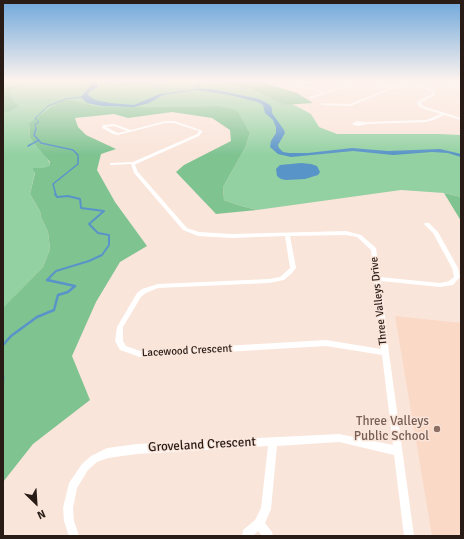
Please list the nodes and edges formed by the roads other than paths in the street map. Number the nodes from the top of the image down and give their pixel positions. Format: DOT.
graph roads {
  1 [pos="420,105"];
  2 [pos="443,114"];
  3 [pos="461,119"];
  4 [pos="367,123"];
  5 [pos="131,131"];
  6 [pos="134,163"];
  7 [pos="111,164"];
  8 [pos="427,224"];
  9 [pos="287,235"];
  10 [pos="378,279"];
  11 [pos="384,353"];
  12 [pos="273,441"];
  13 [pos="398,451"];
  14 [pos="259,524"];
  15 [pos="74,536"];
  16 [pos="247,536"];
  17 [pos="268,536"];
  18 [pos="409,536"];
  1 -- 2 [label="street"];
  2 -- 3 [label="street"];
  2 -- 4 [label="street"];
  5 -- 5 [label="street"];
  5 -- 6 [label="street"];
  6 -- 7 [label="street"];
  6 -- 9 [label="street, Three Valleys Drive"];
  8 -- 10 [label="street"];
  9 -- 10 [label="street, Three Valleys Drive"];
  9 -- 11 [label="street, Lacewood Crescent"];
  10 -- 11 [label="street, Three Valleys Drive"];
  11 -- 13 [label="street, Three Valleys Drive"];
  12 -- 13 [label="street, Groveland Crescent"];
  12 -- 14 [label="street"];
  12 -- 15 [label="street, Groveland Crescent"];
  13 -- 18 [label="street, Three Valleys Drive"];
  14 -- 16 [label="street"];
  14 -- 17 [label="street"];
}
